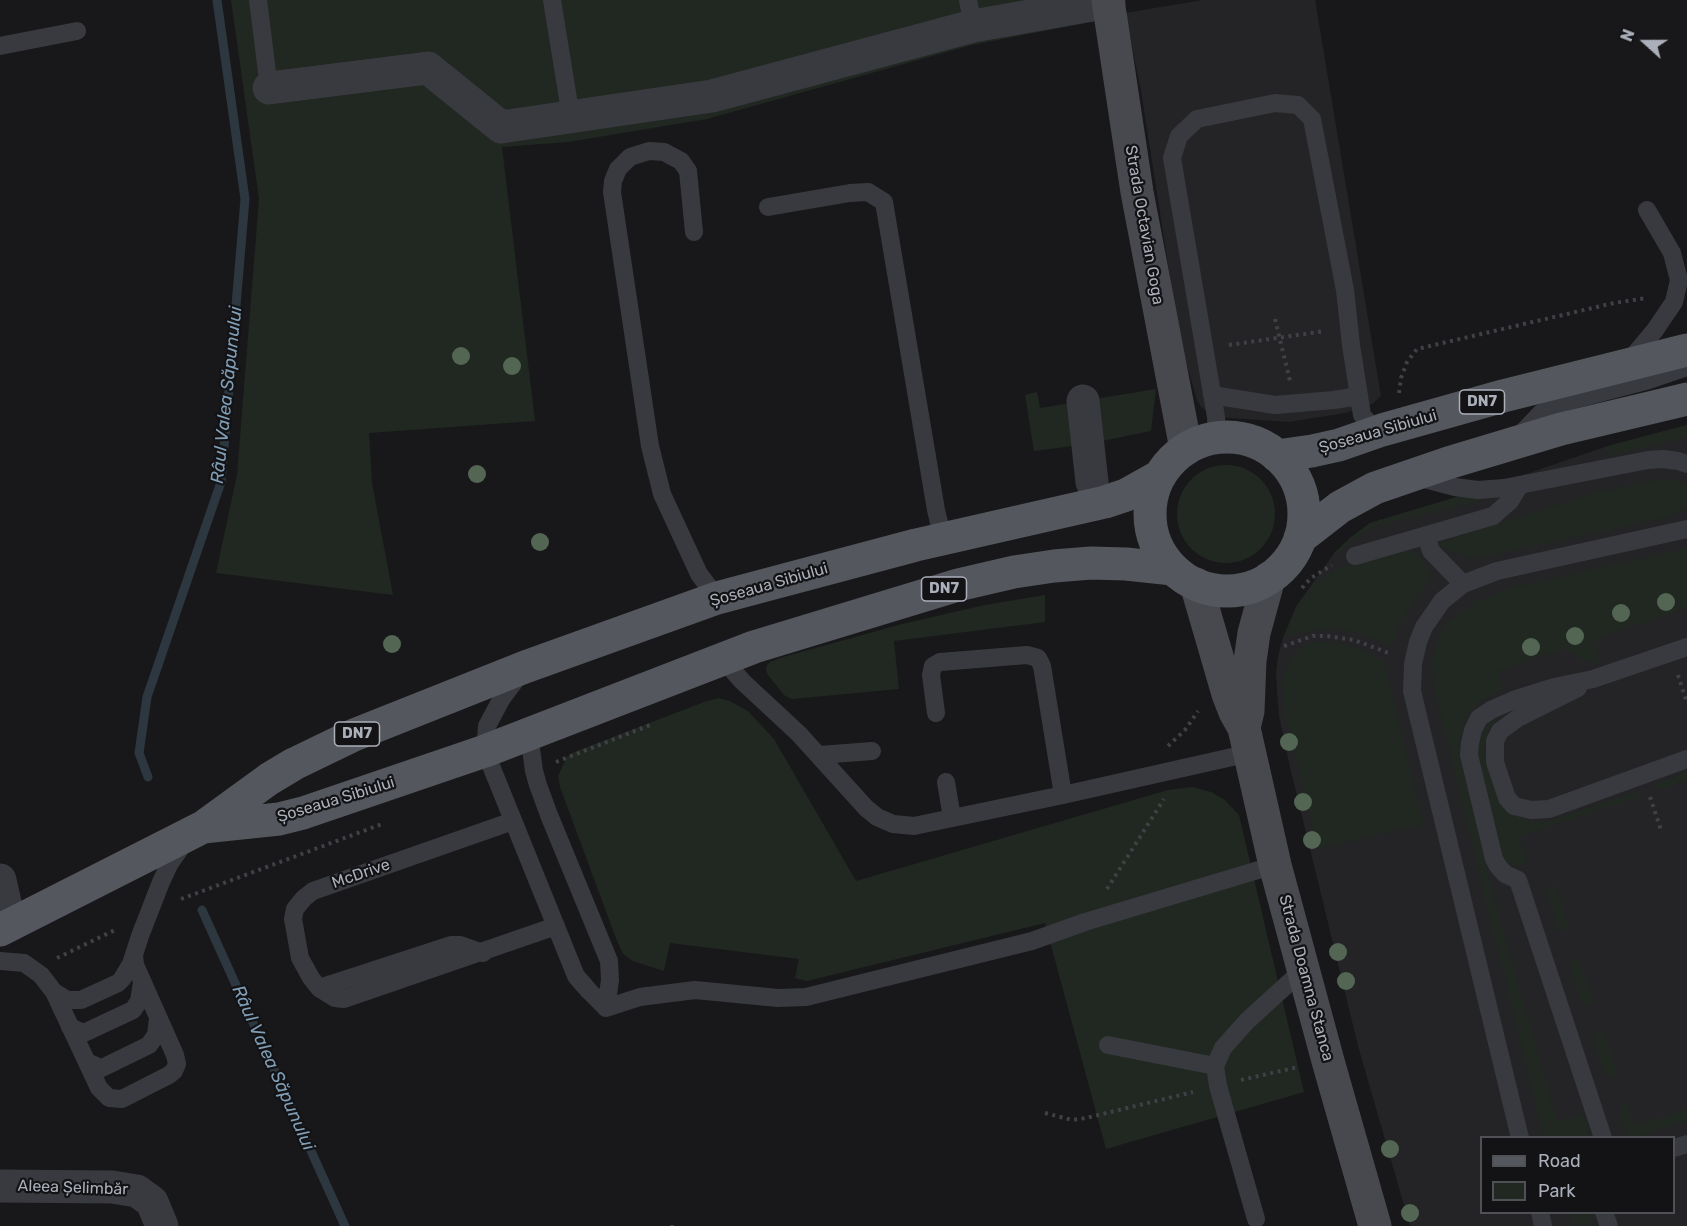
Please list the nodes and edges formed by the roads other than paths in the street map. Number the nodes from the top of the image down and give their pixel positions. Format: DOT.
graph roads {
  1 [pos="258,0"];
  2 [pos="552,0"];
  3 [pos="1108,1"];
  4 [pos="970,13"];
  5 [pos="77,31"];
  6 [pos="0,46"];
  7 [pos="269,88"];
  8 [pos="571,117"];
  9 [pos="768,207"];
  10 [pos="1647,210"];
  11 [pos="694,232"];
  12 [pos="1684,352"];
  13 [pos="1626,364"];
  14 [pos="1212,395"];
  15 [pos="1359,396"];
  16 [pos="1687,399"];
  17 [pos="1083,401"];
  18 [pos="1382,430"];
  19 [pos="1217,438"];
  20 [pos="1513,443"];
  21 [pos="1186,449"];
  22 [pos="1277,456"];
  23 [pos="1687,464"];
  24 [pos="1413,475"];
  25 [pos="1160,476"];
  26 [pos="1092,482"];
  27 [pos="1520,485"];
  28 [pos="1687,529"];
  29 [pos="1426,536"];
  30 [pos="1300,538"];
  31 [pos="943,539"];
  32 [pos="1354,556"];
  33 [pos="1185,577"];
  34 [pos="1269,578"];
  35 [pos="1463,584"];
  36 [pos="717,598"];
  37 [pos="1687,648"];
  38 [pos="723,659"];
  39 [pos="525,667"];
  40 [pos="1593,679"];
  41 [pos="936,713"];
  42 [pos="529,734"];
  43 [pos="1247,741"];
  44 [pos="485,751"];
  45 [pos="872,751"];
  46 [pos="820,755"];
  47 [pos="1687,759"];
  48 [pos="946,782"];
  49 [pos="1063,795"];
  50 [pos="952,818"];
  51 [pos="513,821"];
  52 [pos="197,830"];
  53 [pos="1275,864"];
  54 [pos="0,880"];
  55 [pos="556,926"];
  56 [pos="5,927"];
  57 [pos="134,955"];
  58 [pos="0,961"];
  59 [pos="1303,970"];
  60 [pos="142,983"];
  61 [pos="54,992"];
  62 [pos="606,1008"];
  63 [pos="158,1019"];
  64 [pos="70,1027"];
  65 [pos="1108,1045"];
  66 [pos="87,1062"];
  67 [pos="1215,1066"];
  68 [pos="1520,1136"];
  69 [pos="1603,1136"];
  70 [pos="0,1186"];
  71 [pos="1256,1219"];
  72 [pos="162,1226"];
  73 [pos="1375,1226"];
  1 -- 7 [label="lane"];
  2 -- 8 [label="lane"];
  3 -- 4 [label="street"];
  3 -- 21 [label="street, Strada Octavian Goga"];
  4 -- 8 [label="street"];
  5 -- 6 [label="lane"];
  7 -- 8 [label="street"];
  9 -- 31 [label="lane"];
  10 -- 13 [label="lane"];
  11 -- 36 [label="lane"];
  12 -- 13 [label="main road, Șoseaua Sibiului / DN7"];
  12 -- 20 [label="lane"];
  13 -- 18 [label="main road, Șoseaua Sibiului / DN7"];
  14 -- 15 [label="lane"];
  14 -- 15 [label="lane"];
  14 -- 19 [label="lane"];
  15 -- 18 [label="lane"];
  16 -- 20 [label="main road, Șoseaua Sibiului / DN7"];
  17 -- 26 [label="street"];
  18 -- 22 [label="main road, Șoseaua Sibiului / DN7"];
  19 -- 21 [label="main road, Șoseaua Sibiului / DN7"];
  19 -- 22 [label="main road, Șoseaua Sibiului / DN7"];
  20 -- 24 [label="main road, Șoseaua Sibiului / DN7"];
  21 -- 25 [label="main road, Șoseaua Sibiului / DN7"];
  22 -- 30 [label="main road, Șoseaua Sibiului / DN7"];
  23 -- 27 [label="lane"];
  24 -- 27 [label="lane"];
  24 -- 30 [label="main road, Șoseaua Sibiului / DN7"];
  25 -- 31 [label="main road, Șoseaua Sibiului / DN7"];
  25 -- 33 [label="main road, Șoseaua Sibiului / DN7"];
  27 -- 29 [label="lane"];
  28 -- 35 [label="lane"];
  29 -- 32 [label="lane"];
  29 -- 35 [label="lane"];
  30 -- 34 [label="main road, Șoseaua Sibiului / DN7"];
  31 -- 36 [label="main road, Șoseaua Sibiului / DN7"];
  33 -- 34 [label="main road, Șoseaua Sibiului / DN7"];
  33 -- 38 [label="main road, Șoseaua Sibiului / DN7"];
  33 -- 43 [label="street, Strada Doamna Stanca"];
  34 -- 43 [label="street, Strada Doamna Stanca"];
  35 -- 68 [label="lane"];
  36 -- 39 [label="main road, Șoseaua Sibiului / DN7"];
  37 -- 40 [label="lane"];
  38 -- 42 [label="main road, Șoseaua Sibiului / DN7"];
  38 -- 46 [label="lane"];
  39 -- 44 [label="lane"];
  39 -- 52 [label="main road, Șoseaua Sibiului / DN7"];
  40 -- 47 [label="lane"];
  40 -- 69 [label="lane"];
  41 -- 49 [label="lane"];
  42 -- 44 [label="main road, Șoseaua Sibiului / DN7"];
  42 -- 62 [label="lane"];
  43 -- 49 [label="lane"];
  43 -- 53 [label="street, Strada Doamna Stanca"];
  44 -- 51 [label="lane"];
  44 -- 52 [label="main road, Șoseaua Sibiului / DN7"];
  45 -- 46 [label="lane"];
  46 -- 50 [label="lane"];
  48 -- 50 [label="lane"];
  49 -- 50 [label="lane"];
  51 -- 55 [label="lane"];
  51 -- 55 [label="lane, McDrive"];
  52 -- 56 [label="main road, DN7"];
  52 -- 57 [label="lane"];
  53 -- 59 [label="street, Strada Doamna Stanca"];
  53 -- 62 [label="lane"];
  54 -- 56 [label="street"];
  55 -- 62 [label="lane"];
  57 -- 60 [label="lane"];
  57 -- 61 [label="lane"];
  58 -- 61 [label="lane"];
  59 -- 67 [label="lane"];
  59 -- 73 [label="street, Strada Doamna Stanca"];
  60 -- 63 [label="lane"];
  60 -- 64 [label="lane"];
  61 -- 64 [label="lane"];
  63 -- 66 [label="lane"];
  63 -- 66 [label="lane"];
  64 -- 66 [label="lane"];
  65 -- 67 [label="lane"];
  67 -- 71 [label="lane"];
  70 -- 72 [label="street, Aleea Șelimbăr"];
}
